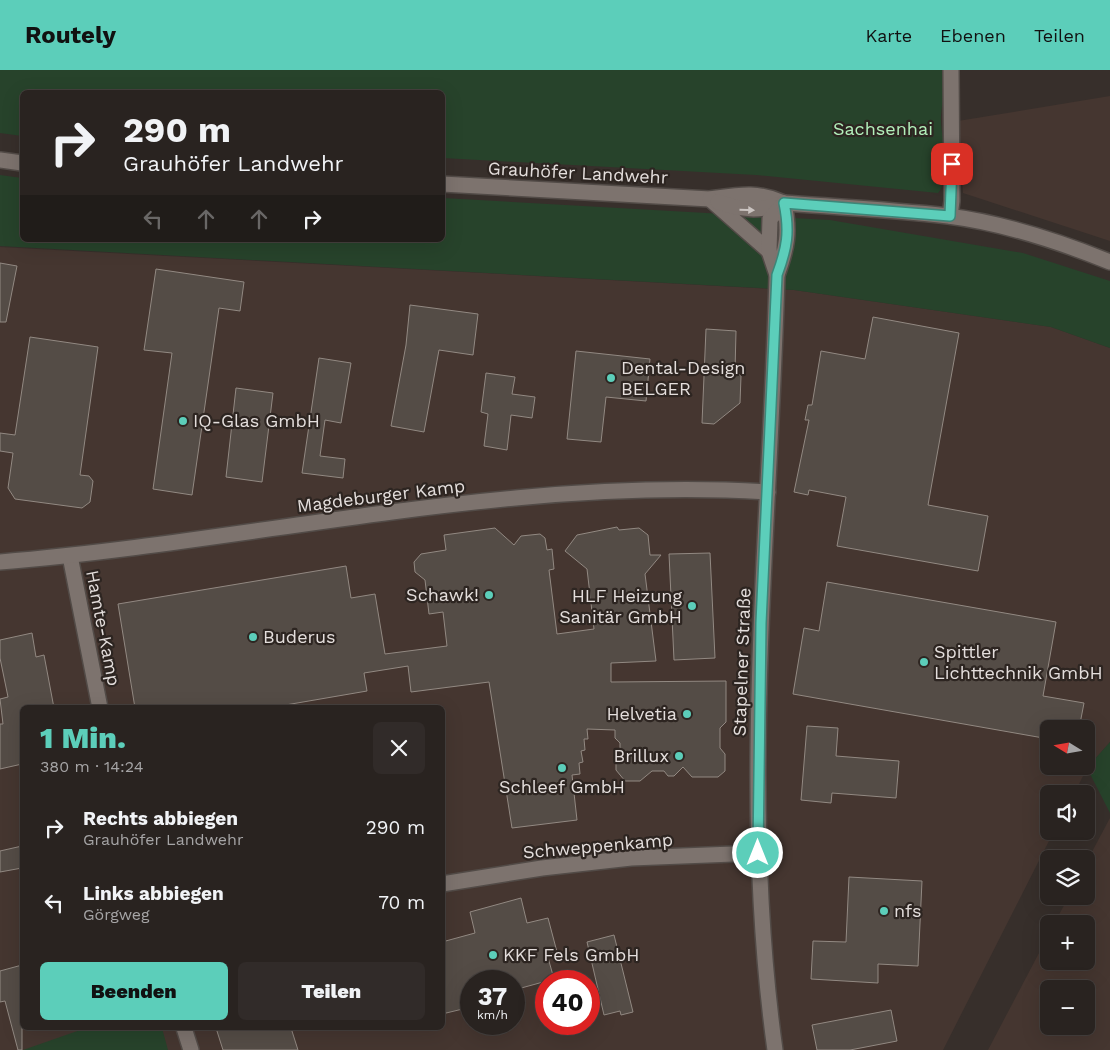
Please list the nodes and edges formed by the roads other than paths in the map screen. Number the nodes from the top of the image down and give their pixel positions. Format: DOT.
graph roads {
  1 [pos="951,70"];
  2 [pos="0,160"];
  3 [pos="20,163"];
  4 [pos="445,184"];
  5 [pos="710,200"];
  6 [pos="784,203"];
  7 [pos="950,216"];
  8 [pos="769,251"];
  9 [pos="1110,262"];
  10 [pos="777,275"];
  11 [pos="768,492"];
  12 [pos="70,556"];
  13 [pos="0,562"];
  14 [pos="99,705"];
  15 [pos="758,853"];
  16 [pos="445,884"];
  17 [pos="185,1030"];
  18 [pos="191,1050"];
  19 [pos="775,1050"];
  1 -- 7 [label="street"];
  2 -- 3 [label="street"];
  4 -- 5 [label="street, Grauhöfer Landwehr"];
  5 -- 6 [label="street, Grauhöfer Landwehr"];
  5 -- 8 [label="street"];
  6 -- 7 [label="street, Grauhöfer Landwehr"];
  6 -- 8 [label="street, Stapelner Straße"];
  6 -- 10 [label="street, Stapelner Straße"];
  7 -- 9 [label="street, Grauhöfer Landwehr"];
  8 -- 10 [label="street, Stapelner Straße"];
  10 -- 11 [label="street, Stapelner Straße"];
  11 -- 12 [label="street, Magdeburger Kamp"];
  11 -- 15 [label="street, Stapelner Straße"];
  12 -- 13 [label="street, Magdeburger Kamp"];
  12 -- 14 [label="street, Hamte-Kamp"];
  15 -- 16 [label="street, Schweppenkamp"];
  15 -- 19 [label="street, Stapelner Straße"];
  17 -- 18 [label="street"];
}
